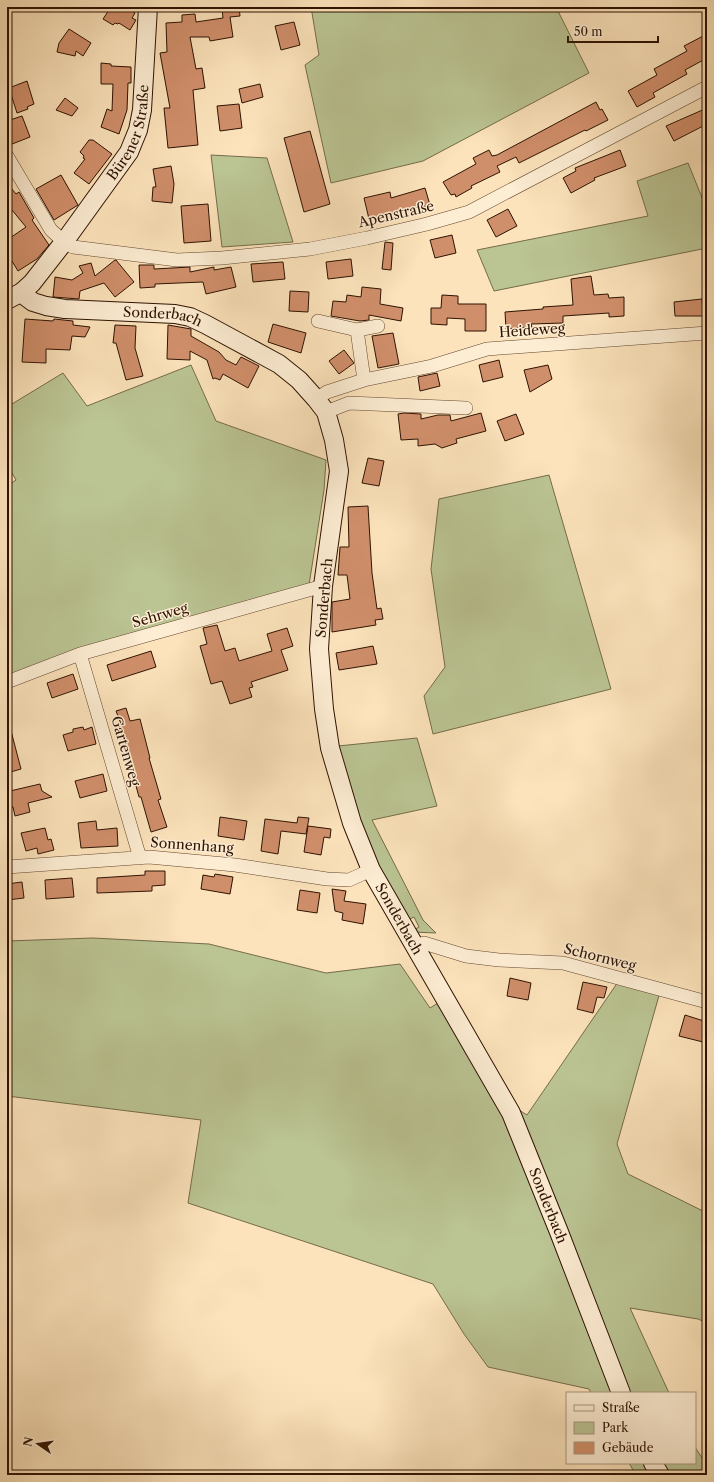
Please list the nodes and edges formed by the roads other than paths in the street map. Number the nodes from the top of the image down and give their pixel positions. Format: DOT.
graph roads {
  1 [pos="148,7"];
  2 [pos="707,87"];
  3 [pos="7,156"];
  4 [pos="64,242"];
  5 [pos="14,296"];
  6 [pos="318,321"];
  7 [pos="378,326"];
  8 [pos="358,330"];
  9 [pos="707,333"];
  10 [pos="364,380"];
  11 [pos="321,405"];
  12 [pos="466,408"];
  13 [pos="323,586"];
  14 [pos="80,654"];
  15 [pos="7,682"];
  16 [pos="140,858"];
  17 [pos="8,865"];
  18 [pos="371,870"];
  19 [pos="415,948"];
  20 [pos="707,1002"];
  21 [pos="621,1392"];
  22 [pos="654,1464"];
  23 [pos="660,1475"];
  1 -- 4 [label="street, Bürener Straße"];
  2 -- 4 [label="street, Apenstraße"];
  3 -- 4 [label="street"];
  4 -- 5 [label="street, Bürener Straße"];
  5 -- 11 [label="street, Sonderbach"];
  6 -- 8 [label="street"];
  7 -- 8 [label="street"];
  8 -- 10 [label="street"];
  9 -- 10 [label="street, Heideweg"];
  10 -- 11 [label="street, Heideweg"];
  11 -- 12 [label="street"];
  11 -- 13 [label="street, Sonderbach"];
  13 -- 14 [label="street, Sehrweg"];
  13 -- 18 [label="street, Sonderbach"];
  14 -- 15 [label="street, Sehrweg"];
  14 -- 16 [label="street, Gartenweg"];
  16 -- 17 [label="street, Sonnenhang"];
  16 -- 18 [label="street, Sonnenhang"];
  18 -- 19 [label="street, Sonderbach"];
  19 -- 20 [label="street, Schornweg"];
  19 -- 21 [label="street, Sonderbach"];
  22 -- 23 [label="street"];
}
